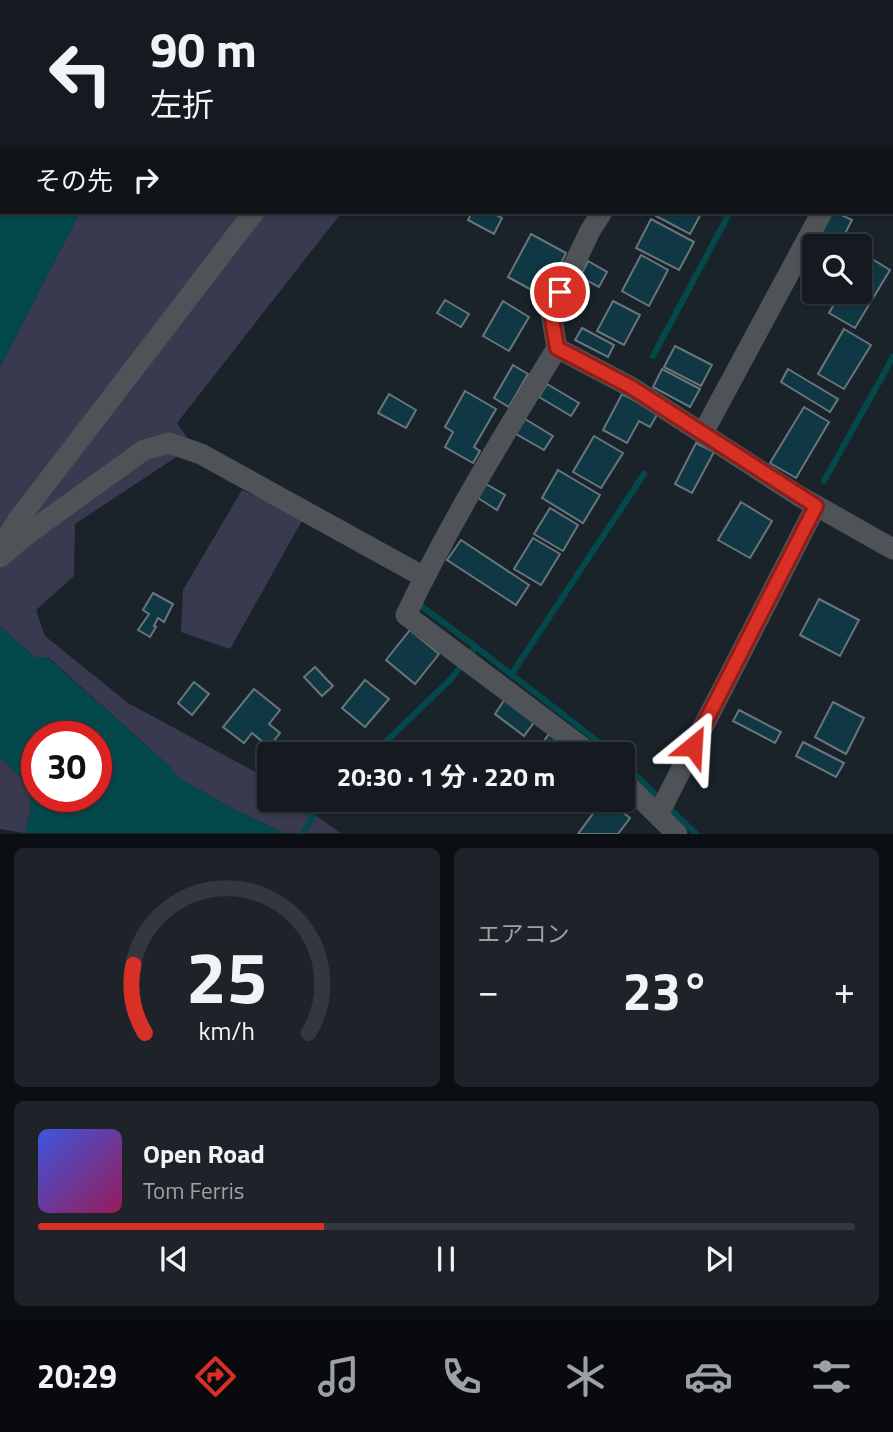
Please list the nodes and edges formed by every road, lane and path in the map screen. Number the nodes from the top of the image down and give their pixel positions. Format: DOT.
graph roads {
  1 [pos="252,214"];
  2 [pos="601,214"];
  3 [pos="821,214"];
  4 [pos="557,348"];
  5 [pos="703,433"];
  6 [pos="808,501"];
  7 [pos="893,549"];
  8 [pos="0,550"];
  9 [pos="0,556"];
  10 [pos="424,577"];
  11 [pos="575,742"];
  12 [pos="635,793"];
  13 [pos="658,815"];
  14 [pos="677,834"];
  1 -- 8 [label="street"];
  2 -- 4 [label="street"];
  3 -- 5 [label="street"];
  4 -- 5 [label="street"];
  4 -- 10 [label="street"];
  5 -- 6 [label="street"];
  6 -- 7 [label="street"];
  6 -- 13 [label="street"];
  9 -- 10 [label="street"];
  10 -- 11 [label="street"];
  12 -- 13 [label="street"];
  13 -- 14 [label="street"];
}
